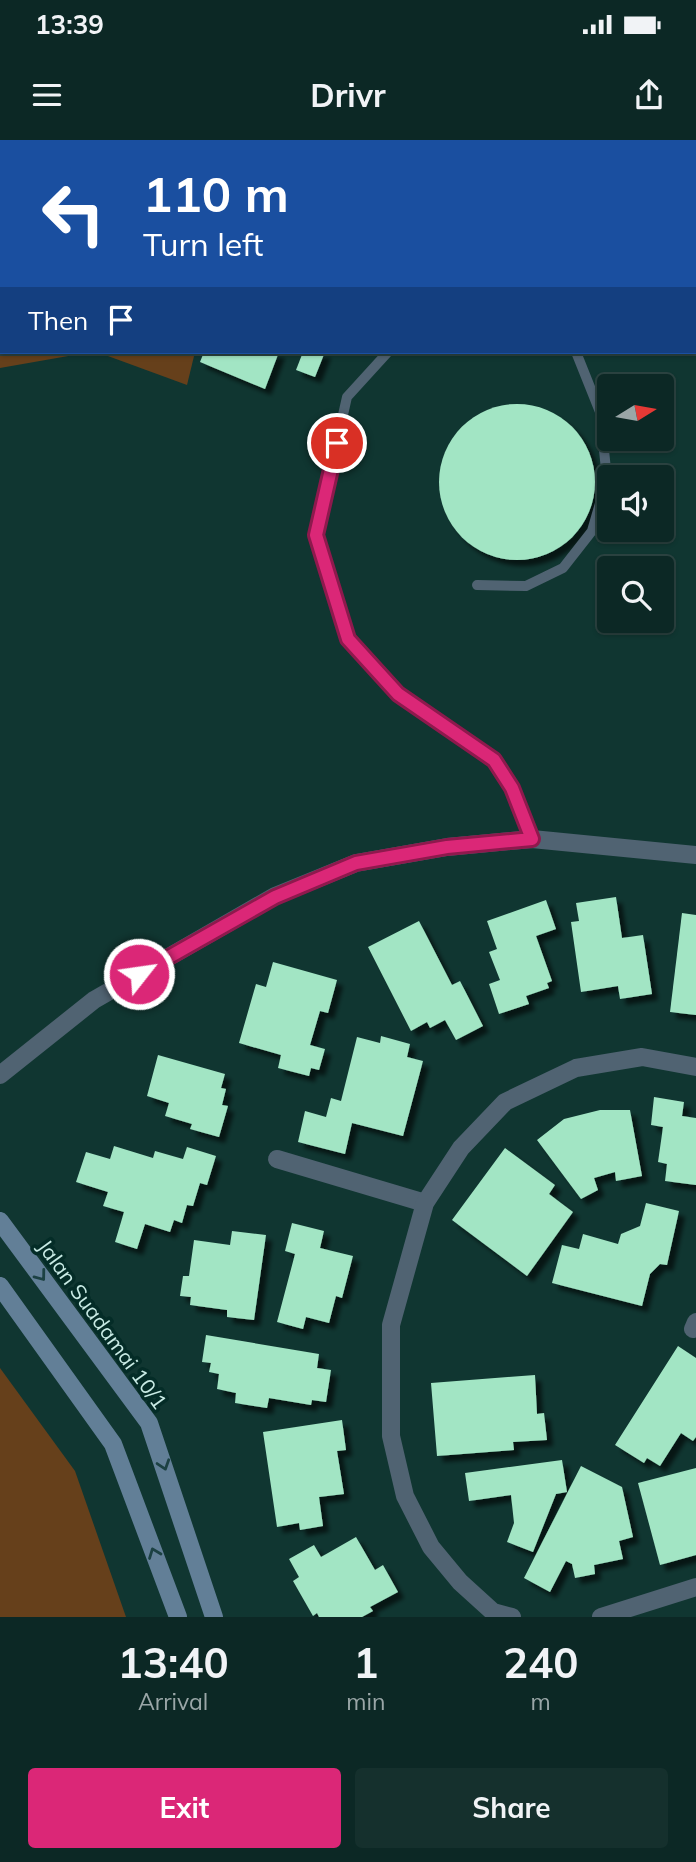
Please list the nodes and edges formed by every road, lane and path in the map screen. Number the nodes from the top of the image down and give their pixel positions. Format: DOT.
graph roads {
  1 [pos="386,354"];
  2 [pos="577,354"];
  3 [pos="477,584"];
  4 [pos="532,839"];
  5 [pos="696,855"];
  6 [pos="696,1067"];
  7 [pos="0,1075"];
  8 [pos="277,1159"];
  9 [pos="425,1203"];
  10 [pos="0,1221"];
  11 [pos="0,1286"];
  12 [pos="696,1587"];
  13 [pos="491,1614"];
  14 [pos="178,1617"];
  15 [pos="214,1617"];
  16 [pos="512,1617"];
  17 [pos="601,1617"];
  1 -- 4 [label="lane"];
  2 -- 3 [label="lane"];
  4 -- 5 [label="street"];
  4 -- 7 [label="street"];
  6 -- 9 [label="street"];
  8 -- 9 [label="street"];
  9 -- 13 [label="street"];
  10 -- 15 [label="street, Jalan Suadamai 10/1, one-way"];
  14 -- 11 [label="street, one-way"];
  12 -- 17 [label="street"];
  13 -- 16 [label="street"];
}
